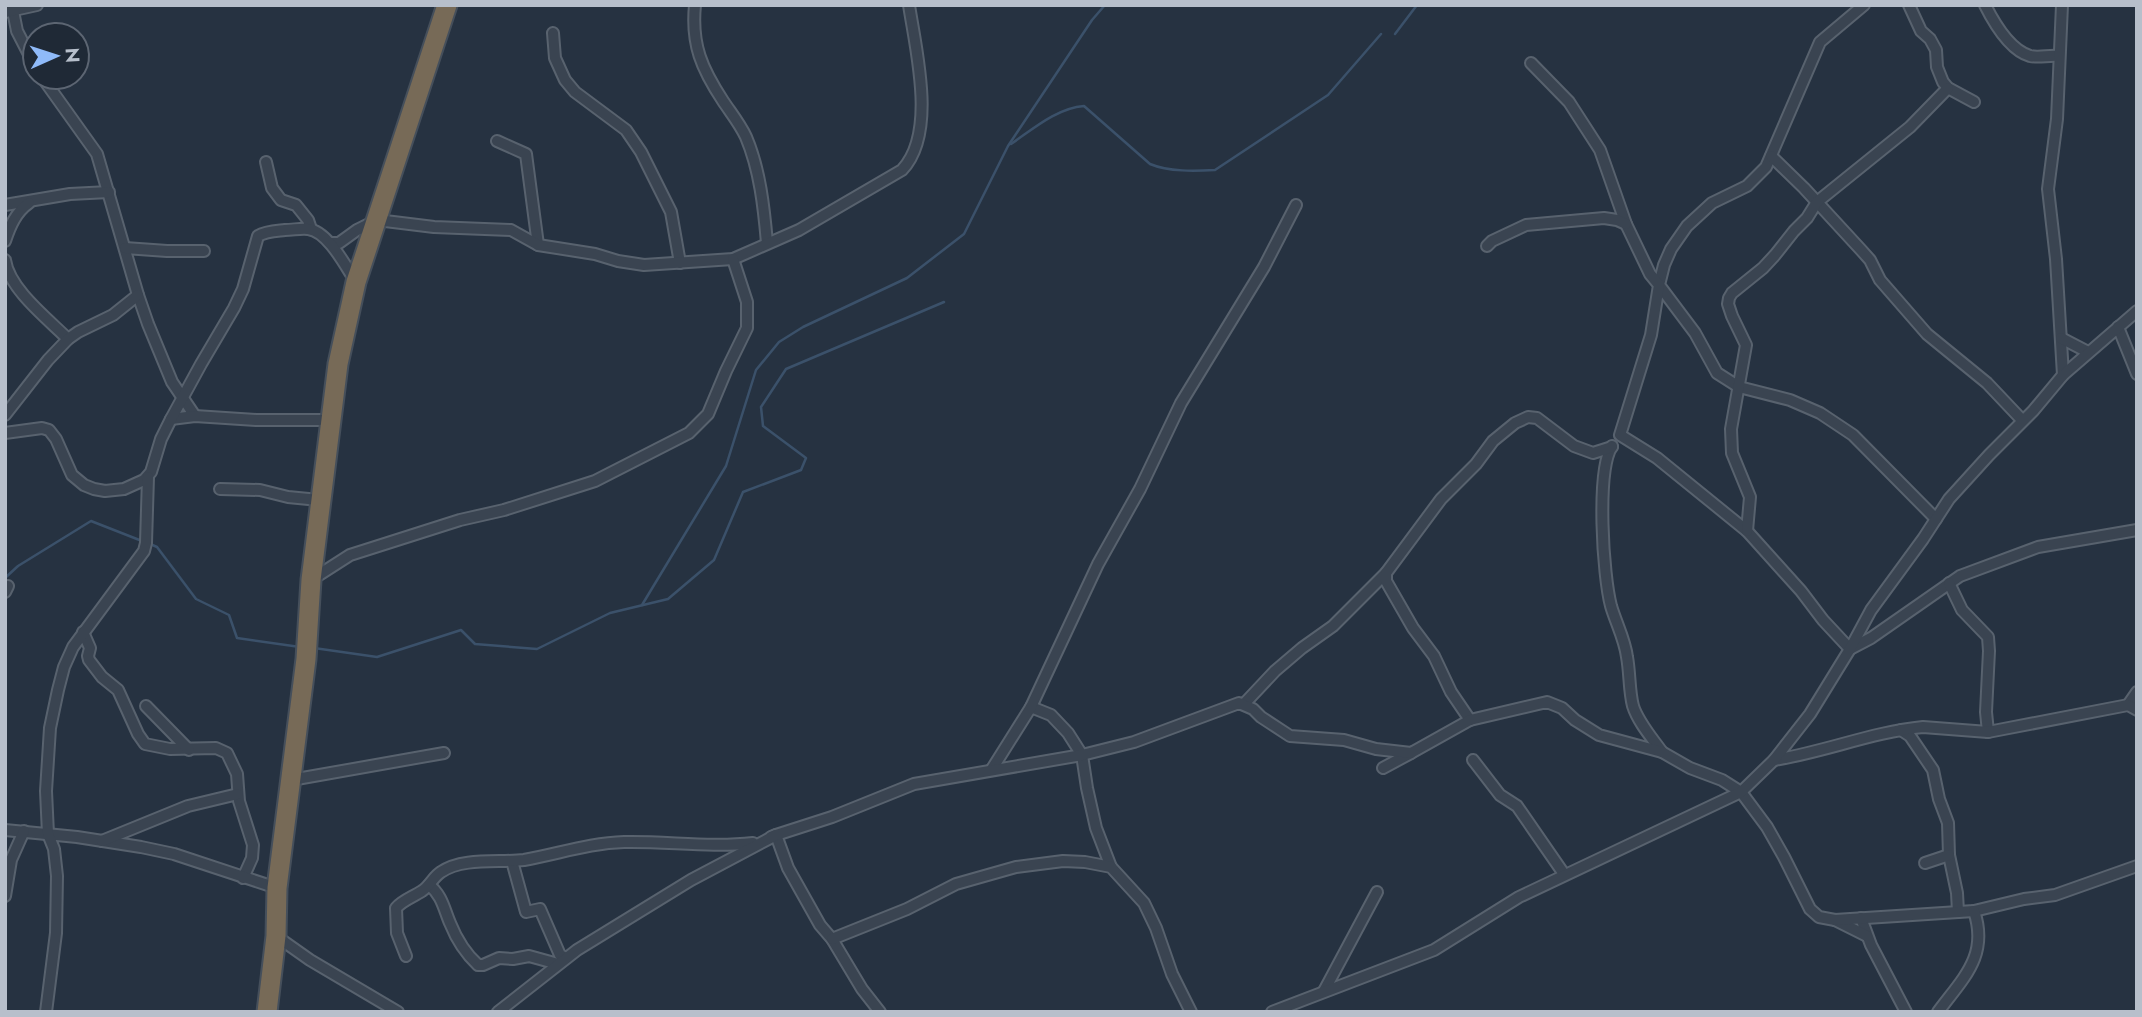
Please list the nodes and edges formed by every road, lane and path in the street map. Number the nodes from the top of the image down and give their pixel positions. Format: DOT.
graph roads {
  1 [pos="36,5"];
  2 [pos="447,5"];
  3 [pos="695,5"];
  4 [pos="909,5"];
  5 [pos="1864,5"];
  6 [pos="1909,5"];
  7 [pos="1985,5"];
  8 [pos="2062,5"];
  9 [pos="9,12"];
  10 [pos="553,33"];
  11 [pos="21,39"];
  12 [pos="2059,56"];
  13 [pos="1531,62"];
  14 [pos="1948,88"];
  15 [pos="53,91"];
  16 [pos="1974,102"];
  17 [pos="497,141"];
  18 [pos="1772,156"];
  19 [pos="266,162"];
  20 [pos="109,192"];
  21 [pos="32,200"];
  22 [pos="1817,202"];
  23 [pos="5,205"];
  24 [pos="1296,205"];
  25 [pos="377,220"];
  26 [pos="1626,224"];
  27 [pos="311,229"];
  28 [pos="5,241"];
  29 [pos="331,243"];
  30 [pos="767,243"];
  31 [pos="538,246"];
  32 [pos="1487,246"];
  33 [pos="125,248"];
  34 [pos="204,251"];
  35 [pos="733,259"];
  36 [pos="5,260"];
  37 [pos="680,263"];
  38 [pos="356,282"];
  39 [pos="1659,285"];
  40 [pos="138,295"];
  41 [pos="2137,312"];
  42 [pos="2118,327"];
  43 [pos="2060,338"];
  44 [pos="68,339"];
  45 [pos="2088,352"];
  46 [pos="2137,374"];
  47 [pos="2063,375"];
  48 [pos="1739,387"];
  49 [pos="182,397"];
  50 [pos="5,415"];
  51 [pos="195,416"];
  52 [pos="171,419"];
  53 [pos="2022,420"];
  54 [pos="330,421"];
  55 [pos="5,433"];
  56 [pos="1620,435"];
  57 [pos="1612,447"];
  58 [pos="148,477"];
  59 [pos="220,489"];
  60 [pos="319,500"];
  61 [pos="1936,519"];
  62 [pos="2137,530"];
  63 [pos="1747,531"];
  64 [pos="1385,573"];
  65 [pos="311,580"];
  66 [pos="1949,583"];
  67 [pos="83,632"];
  68 [pos="1850,649"];
  69 [pos="2137,692"];
  70 [pos="1244,704"];
  71 [pos="146,706"];
  72 [pos="1031,707"];
  73 [pos="2132,707"];
  74 [pos="1470,720"];
  75 [pos="1901,730"];
  76 [pos="1988,732"];
  77 [pos="190,750"];
  78 [pos="1662,751"];
  79 [pos="1411,752"];
  80 [pos="444,753"];
  81 [pos="1082,755"];
  82 [pos="1473,760"];
  83 [pos="1774,760"];
  84 [pos="1383,768"];
  85 [pos="992,769"];
  86 [pos="291,780"];
  87 [pos="1741,792"];
  88 [pos="237,794"];
  89 [pos="5,830"];
  90 [pos="24,831"];
  91 [pos="48,834"];
  92 [pos="776,835"];
  93 [pos="102,841"];
  94 [pos="1949,855"];
  95 [pos="512,861"];
  96 [pos="1925,863"];
  97 [pos="2137,866"];
  98 [pos="1111,867"];
  99 [pos="1564,874"];
  100 [pos="243,878"];
  101 [pos="429,885"];
  102 [pos="277,888"];
  103 [pos="1377,892"];
  104 [pos="5,896"];
  105 [pos="1974,911"];
  106 [pos="1958,912"];
  107 [pos="1861,918"];
  108 [pos="1835,920"];
  109 [pos="276,936"];
  110 [pos="1867,936"];
  111 [pos="832,939"];
  112 [pos="406,956"];
  113 [pos="562,961"];
  114 [pos="1324,990"];
  115 [pos="46,1012"];
  116 [pos="267,1012"];
  117 [pos="398,1012"];
  118 [pos="498,1012"];
  119 [pos="880,1012"];
  120 [pos="1191,1012"];
  121 [pos="1272,1012"];
  122 [pos="1906,1012"];
  123 [pos="1938,1012"];
  1 -- 9 [label="street"];
  2 -- 25 [label="highway"];
  3 -- 30 [label="street"];
  4 -- 30 [label="street"];
  5 -- 18 [label="street"];
  6 -- 14 [label="street"];
  7 -- 12 [label="street"];
  8 -- 12 [label="street"];
  9 -- 11 [label="street"];
  10 -- 37 [label="street"];
  12 -- 43 [label="street"];
  13 -- 26 [label="street"];
  14 -- 16 [label="street"];
  14 -- 22 [label="street"];
  15 -- 20 [label="street"];
  17 -- 31 [label="street"];
  18 -- 22 [label="street"];
  18 -- 39 [label="street"];
  19 -- 27 [label="street"];
  20 -- 21 [label="street"];
  20 -- 33 [label="street"];
  21 -- 23 [label="street"];
  21 -- 28 [label="street"];
  22 -- 48 [label="street"];
  22 -- 53 [label="street"];
  24 -- 72 [label="street"];
  25 -- 29 [label="street"];
  25 -- 31 [label="street"];
  25 -- 38 [label="highway"];
  26 -- 32 [label="street"];
  26 -- 39 [label="street"];
  27 -- 29 [label="street"];
  27 -- 49 [label="street"];
  29 -- 38 [label="street"];
  30 -- 35 [label="street"];
  31 -- 37 [label="street"];
  33 -- 34 [label="street"];
  33 -- 40 [label="street"];
  35 -- 37 [label="street"];
  35 -- 65 [label="street"];
  36 -- 44 [label="street"];
  38 -- 54 [label="highway"];
  39 -- 48 [label="street"];
  39 -- 56 [label="street"];
  40 -- 44 [label="street"];
  40 -- 49 [label="street"];
  41 -- 42 [label="street"];
  42 -- 45 [label="street"];
  42 -- 46 [label="street"];
  43 -- 45 [label="street"];
  43 -- 47 [label="street"];
  44 -- 50 [label="street"];
  45 -- 47 [label="street"];
  47 -- 53 [label="street"];
  48 -- 61 [label="street"];
  48 -- 63 [label="street"];
  49 -- 51 [label="street"];
  49 -- 52 [label="street"];
  51 -- 52 [label="street"];
  51 -- 54 [label="street"];
  52 -- 58 [label="street"];
  53 -- 61 [label="street"];
  54 -- 60 [label="highway"];
  55 -- 58 [label="street"];
  56 -- 57 [label="street"];
  56 -- 63 [label="street"];
  57 -- 64 [label="street"];
  57 -- 78 [label="street"];
  58 -- 67 [label="street"];
  59 -- 60 [label="street"];
  60 -- 65 [label="highway"];
  61 -- 68 [label="street"];
  62 -- 66 [label="street"];
  63 -- 68 [label="street"];
  64 -- 70 [label="street"];
  64 -- 74 [label="street"];
  65 -- 86 [label="highway"];
  66 -- 68 [label="street"];
  66 -- 76 [label="street"];
  67 -- 77 [label="street"];
  67 -- 91 [label="street"];
  68 -- 83 [label="street"];
  69 -- 73 [label="street"];
  70 -- 79 [label="street"];
  70 -- 81 [label="street"];
  71 -- 77 [label="street"];
  72 -- 81 [label="street"];
  72 -- 85 [label="street"];
  73 -- 76 [label="street"];
  74 -- 78 [label="street"];
  74 -- 79 [label="street"];
  75 -- 76 [label="street"];
  75 -- 83 [label="street"];
  75 -- 94 [label="street"];
  77 -- 88 [label="street"];
  78 -- 87 [label="street"];
  79 -- 84 [label="street"];
  80 -- 86 [label="street"];
  81 -- 85 [label="street"];
  81 -- 98 [label="street"];
  82 -- 99 [label="street"];
  83 -- 87 [label="street"];
  85 -- 92 [label="street"];
  86 -- 102 [label="highway"];
  87 -- 99 [label="street"];
  87 -- 108 [label="street"];
  88 -- 93 [label="street"];
  88 -- 100 [label="street"];
  89 -- 90 [label="street"];
  90 -- 91 [label="street"];
  90 -- 104 [label="street"];
  91 -- 93 [label="street"];
  91 -- 115 [label="street"];
  92 -- 95 [label="street"];
  92 -- 111 [label="street"];
  92 -- 113 [label="street"];
  93 -- 100 [label="street"];
  94 -- 96 [label="street"];
  94 -- 106 [label="street"];
  95 -- 101 [label="street"];
  95 -- 113 [label="street"];
  97 -- 105 [label="street"];
  98 -- 111 [label="street"];
  98 -- 120 [label="street"];
  99 -- 114 [label="street"];
  100 -- 102 [label="street"];
  101 -- 112 [label="street"];
  101 -- 113 [label="street"];
  102 -- 109 [label="highway"];
  103 -- 114 [label="street"];
  105 -- 106 [label="street"];
  105 -- 123 [label="street"];
  106 -- 107 [label="street"];
  107 -- 108 [label="street"];
  107 -- 110 [label="street"];
  108 -- 110 [label="street"];
  109 -- 116 [label="highway"];
  109 -- 117 [label="street"];
  110 -- 122 [label="street"];
  111 -- 119 [label="street"];
  113 -- 118 [label="street"];
  114 -- 121 [label="street"];
}
